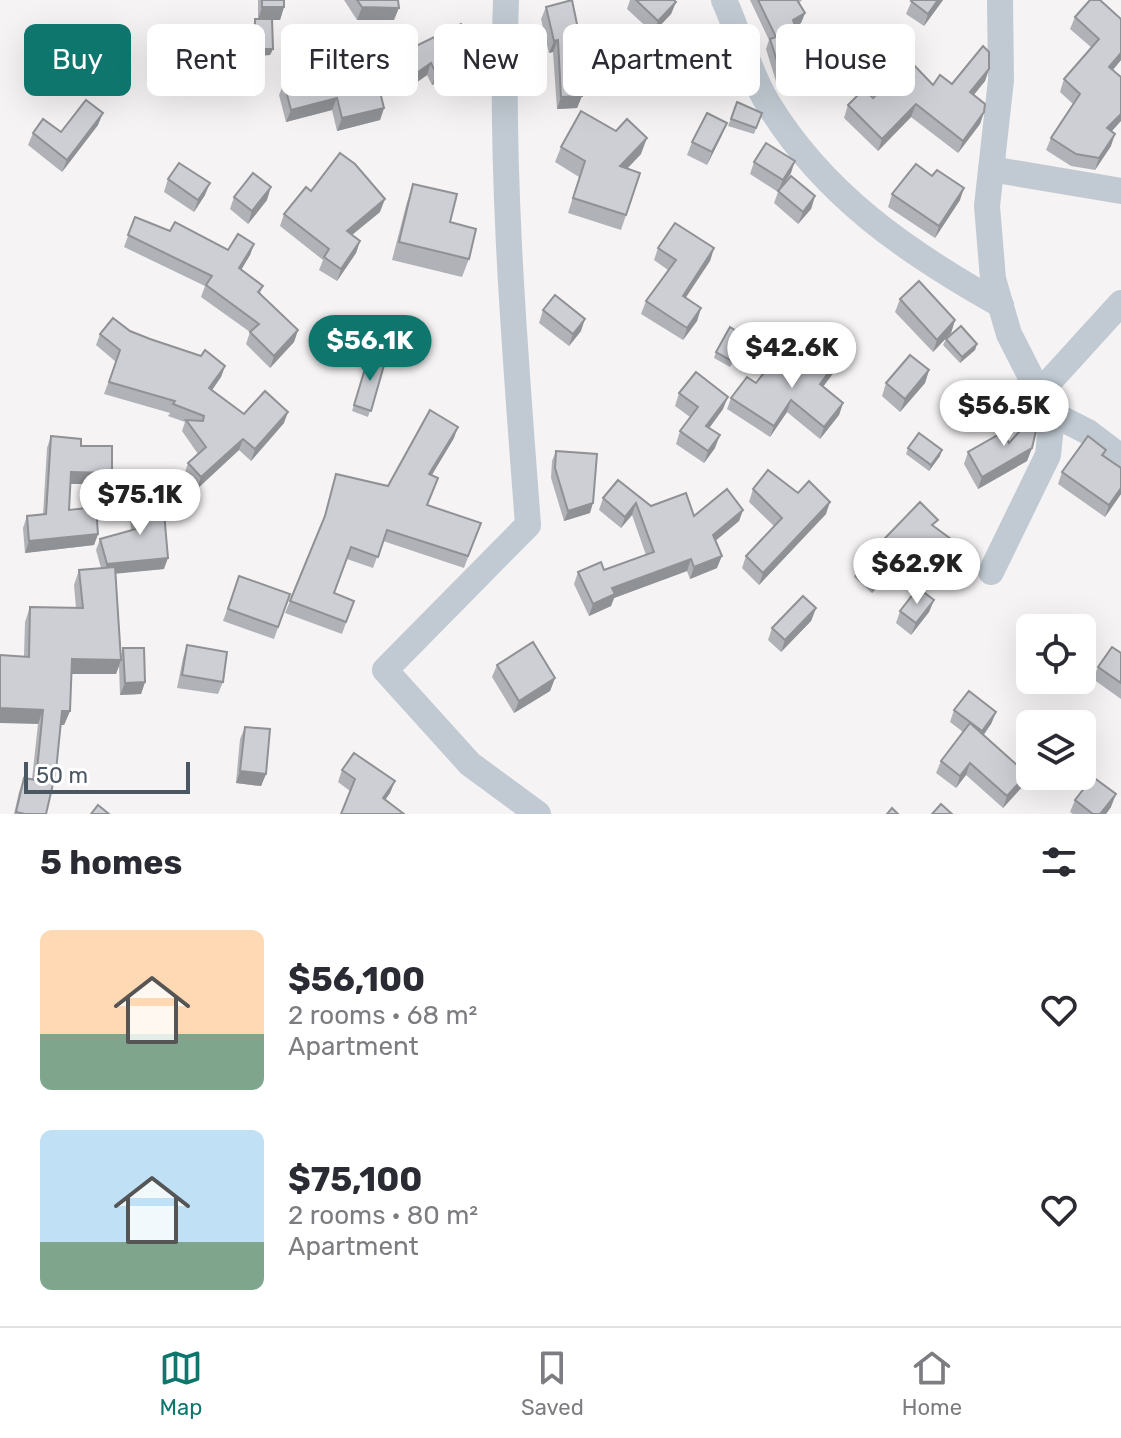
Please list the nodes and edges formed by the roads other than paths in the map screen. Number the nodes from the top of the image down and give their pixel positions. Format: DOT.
graph roads {
  1 [pos="506,0"];
  2 [pos="724,0"];
  3 [pos="1000,0"];
  4 [pos="991,169"];
  5 [pos="1121,191"];
  6 [pos="1121,303"];
  7 [pos="1001,305"];
  8 [pos="1043,402"];
  9 [pos="1121,457"];
  10 [pos="991,572"];
  11 [pos="538,814"];
  1 -- 11 [label="street"];
  2 -- 7 [label="street"];
  3 -- 4 [label="street"];
  4 -- 5 [label="street"];
  4 -- 7 [label="street"];
  6 -- 8 [label="street"];
  7 -- 8 [label="street"];
  8 -- 9 [label="street"];
  8 -- 10 [label="street"];
}
